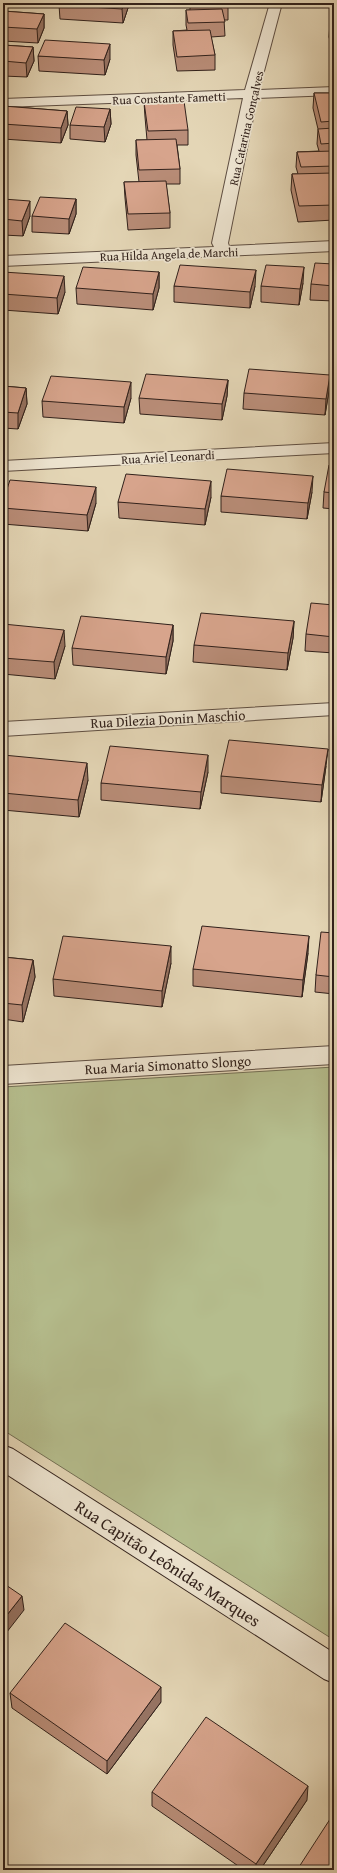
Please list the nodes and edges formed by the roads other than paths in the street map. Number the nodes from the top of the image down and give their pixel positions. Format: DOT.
graph roads {
  1 [pos="276,3"];
  2 [pos="334,92"];
  3 [pos="251,95"];
  4 [pos="3,103"];
  5 [pos="334,246"];
  6 [pos="225,252"];
  7 [pos="3,261"];
  8 [pos="334,448"];
  9 [pos="3,466"];
  10 [pos="334,709"];
  11 [pos="3,729"];
  12 [pos="334,1055"];
  13 [pos="3,1075"];
  14 [pos="3,1457"];
  15 [pos="334,1669"];
  1 -- 3 [label="street, Rua Catarina Gonçalves"];
  2 -- 3 [label="street, Rua Constante Fametti"];
  3 -- 4 [label="street, Rua Constante Fametti"];
  3 -- 6 [label="street, Rua Catarina Gonçalves"];
  5 -- 6 [label="street, Rua Hilda Angela de Marchi"];
  6 -- 7 [label="street, Rua Hilda Angela de Marchi"];
  8 -- 9 [label="street, Rua Ariel Leonardi"];
  10 -- 11 [label="street, Rua Dilezia Donin Maschio"];
  12 -- 13 [label="street, Rua Maria Simonatto Slongo"];
  14 -- 15 [label="street, Rua Capitão Leônidas Marques"];
}
